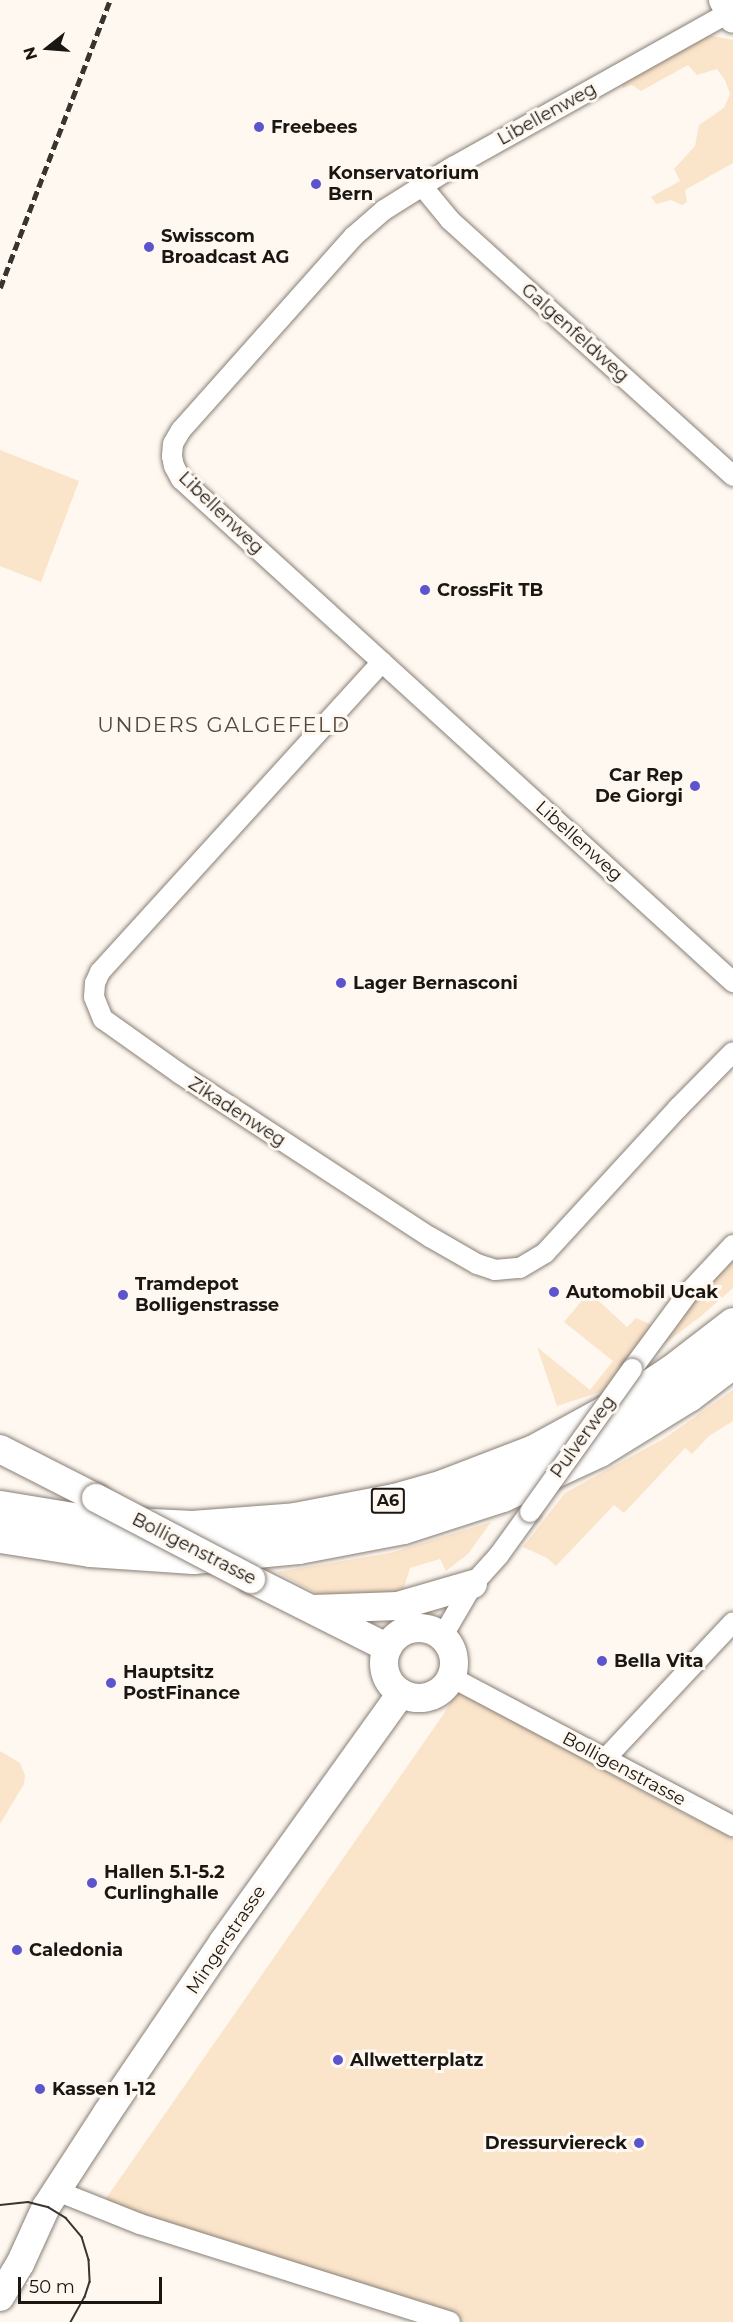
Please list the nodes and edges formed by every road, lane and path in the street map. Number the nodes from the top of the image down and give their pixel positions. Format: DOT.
graph roads {
  1 [pos="728,10"];
  2 [pos="422,186"];
  3 [pos="733,476"];
  4 [pos="382,663"];
  5 [pos="733,982"];
  6 [pos="733,1052"];
  7 [pos="733,1245"];
  8 [pos="733,1324"];
  9 [pos="733,1361"];
  10 [pos="0,1449"];
  11 [pos="0,1507"];
  12 [pos="0,1536"];
  13 [pos="473,1584"];
  14 [pos="313,1609"];
  15 [pos="733,1622"];
  16 [pos="442,1637"];
  17 [pos="388,1648"];
  18 [pos="452,1677"];
  19 [pos="401,1693"];
  20 [pos="605,1759"];
  21 [pos="733,1826"];
  22 [pos="52,2199"];
  23 [pos="0,2260"];
  24 [pos="0,2297"];
  25 [pos="450,2322"];
  1 -- 2 [label="street, Libellenweg"];
  2 -- 3 [label="street, Galgenfeldweg"];
  2 -- 4 [label="street, Libellenweg"];
  4 -- 5 [label="street, Libellenweg"];
  4 -- 6 [label="street, Zikadenweg"];
  7 -- 13 [label="street, Pulverweg, bridge"];
  8 -- 11 [label="highway, A6"];
  9 -- 12 [label="highway, A6"];
  10 -- 14 [label="main road, Bolligenstrasse, bridge"];
  13 -- 14 [label="main road"];
  13 -- 16 [label="street, Pulverweg"];
  14 -- 17 [label="main road, Bolligenstrasse"];
  15 -- 20 [label="street"];
  16 -- 17 [label="main road"];
  16 -- 18 [label="main road"];
  17 -- 19 [label="main road"];
  18 -- 19 [label="main road"];
  18 -- 20 [label="street, Bolligenstrasse"];
  19 -- 22 [label="main road, Mingerstrasse"];
  20 -- 21 [label="street, Bolligenstrasse"];
  22 -- 23 [label="main road, Mingerstrasse"];
  22 -- 24 [label="main road, Mingerstrasse"];
  22 -- 25 [label="street"];
}
